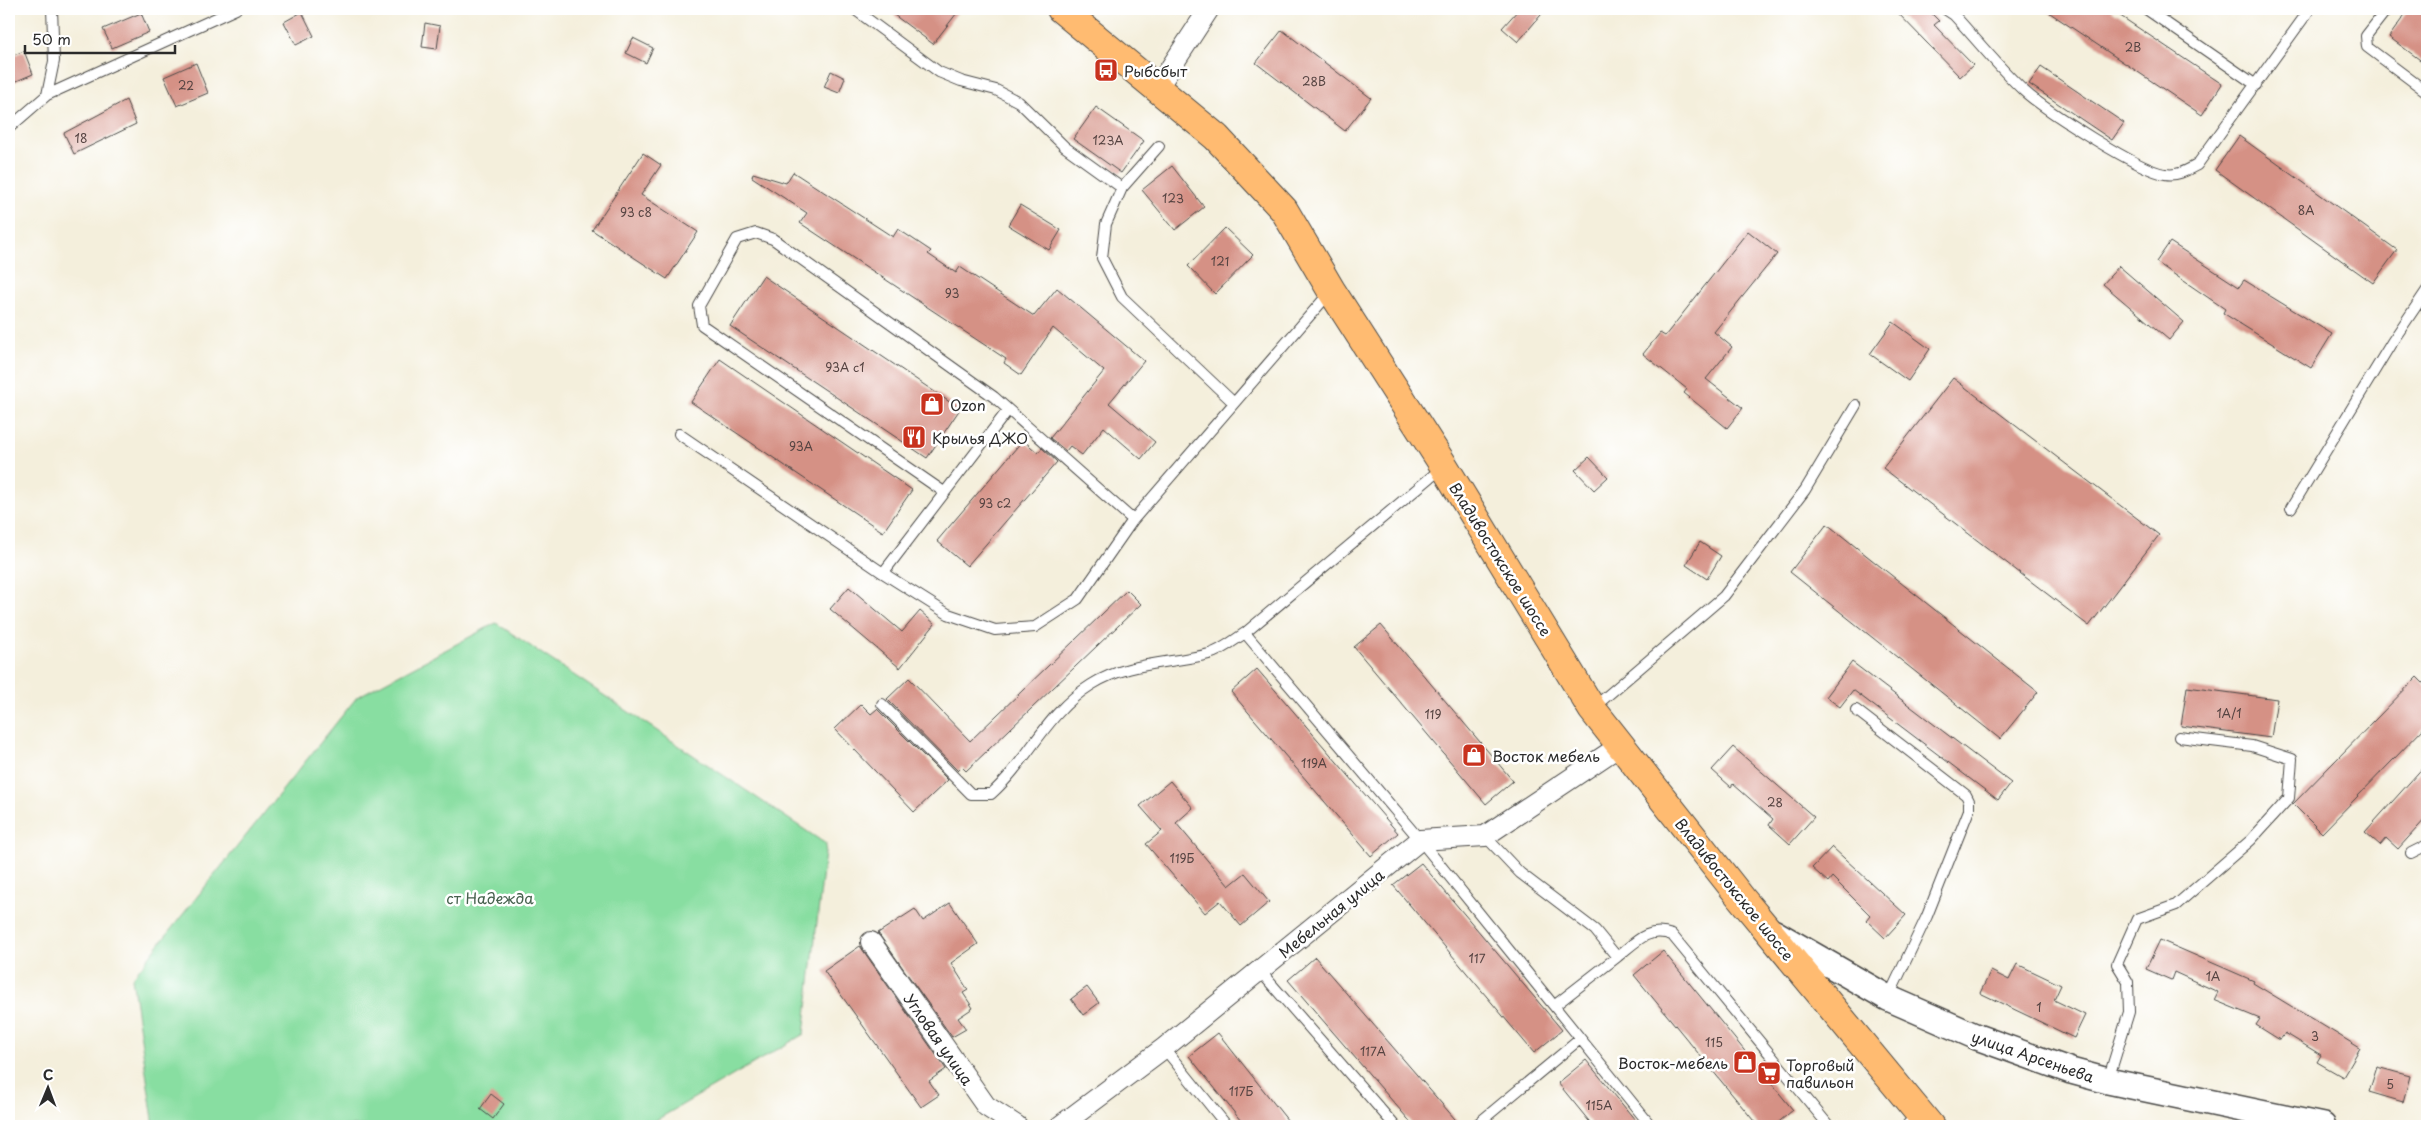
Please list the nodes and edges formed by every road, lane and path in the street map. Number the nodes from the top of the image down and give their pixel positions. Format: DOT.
graph roads {
  1 [pos="52,9"];
  2 [pos="236,9"];
  3 [pos="854,9"];
  4 [pos="1061,9"];
  5 [pos="1209,9"];
  6 [pos="1945,9"];
  7 [pos="2146,9"];
  8 [pos="2310,9"];
  9 [pos="2387,9"];
  10 [pos="1955,12"];
  11 [pos="2256,85"];
  12 [pos="1158,87"];
  13 [pos="2427,92"];
  14 [pos="47,95"];
  15 [pos="9,128"];
  16 [pos="1159,146"];
  17 [pos="1122,188"];
  18 [pos="1331,290"];
  19 [pos="2427,290"];
  20 [pos="1234,403"];
  21 [pos="1856,405"];
  22 [pos="1008,410"];
  23 [pos="679,434"];
  24 [pos="1444,466"];
  25 [pos="944,492"];
  26 [pos="2291,508"];
  27 [pos="1133,520"];
  28 [pos="883,573"];
  29 [pos="1246,633"];
  30 [pos="882,704"];
  31 [pos="1592,709"];
  32 [pos="1856,710"];
  33 [pos="2179,737"];
  34 [pos="1621,744"];
  35 [pos="1485,836"];
  36 [pos="1420,840"];
  37 [pos="2427,845"];
  38 [pos="2411,853"];
  39 [pos="1764,927"];
  40 [pos="871,942"];
  41 [pos="1617,957"];
  42 [pos="1260,972"];
  43 [pos="1888,998"];
  44 [pos="1554,1006"];
  45 [pos="1580,1039"];
  46 [pos="1164,1048"];
  47 [pos="2108,1081"];
  48 [pos="1918,1122"];
  49 [pos="1017,1126"];
  50 [pos="1060,1126"];
  51 [pos="1227,1126"];
  52 [pos="1395,1126"];
  53 [pos="1475,1126"];
  54 [pos="1651,1126"];
  55 [pos="1829,1126"];
  56 [pos="2323,1126"];
  1 -- 14 [label="lane"];
  2 -- 14 [label="lane"];
  3 -- 17 [label="lane"];
  4 -- 12 [label="highway, Владивостокское шоссе"];
  5 -- 12 [label="street"];
  6 -- 10 [label="lane"];
  7 -- 11 [label="lane"];
  8 -- 11 [label="lane"];
  9 -- 13 [label="lane"];
  10 -- 11 [label="lane"];
  12 -- 18 [label="highway, Владивостокское шоссе"];
  14 -- 15 [label="lane"];
  16 -- 17 [label="lane"];
  17 -- 20 [label="lane"];
  18 -- 20 [label="lane"];
  18 -- 24 [label="highway, Владивостокское шоссе"];
  19 -- 26 [label="lane"];
  20 -- 27 [label="lane"];
  21 -- 31 [label="lane"];
  22 -- 25 [label="lane"];
  22 -- 25 [label="lane"];
  22 -- 27 [label="lane"];
  23 -- 28 [label="lane"];
  24 -- 29 [label="lane"];
  24 -- 31 [label="highway, Владивостокское шоссе"];
  25 -- 28 [label="lane"];
  27 -- 28 [label="lane"];
  29 -- 30 [label="lane"];
  29 -- 36 [label="lane"];
  31 -- 34 [label="highway, Владивостокское шоссе"];
  32 -- 43 [label="lane"];
  33 -- 47 [label="lane"];
  34 -- 35 [label="street"];
  34 -- 39 [label="highway, Владивостокское шоссе"];
  35 -- 36 [label="street"];
  35 -- 41 [label="lane"];
  36 -- 42 [label="street, Мебельная улица"];
  36 -- 44 [label="lane"];
  37 -- 38 [label="lane"];
  39 -- 43 [label="street, улица Арсеньева"];
  39 -- 48 [label="highway, Владивостокское шоссе"];
  40 -- 49 [label="street, Угловая улица"];
  41 -- 44 [label="lane"];
  41 -- 55 [label="lane"];
  42 -- 46 [label="street, Мебельная улица"];
  42 -- 52 [label="lane"];
  43 -- 47 [label="street, улица Арсеньева"];
  44 -- 45 [label="lane"];
  45 -- 53 [label="lane"];
  45 -- 54 [label="lane"];
  46 -- 50 [label="street, Мебельная улица"];
  46 -- 51 [label="lane"];
  47 -- 56 [label="street, улица Арсеньева"];
}
